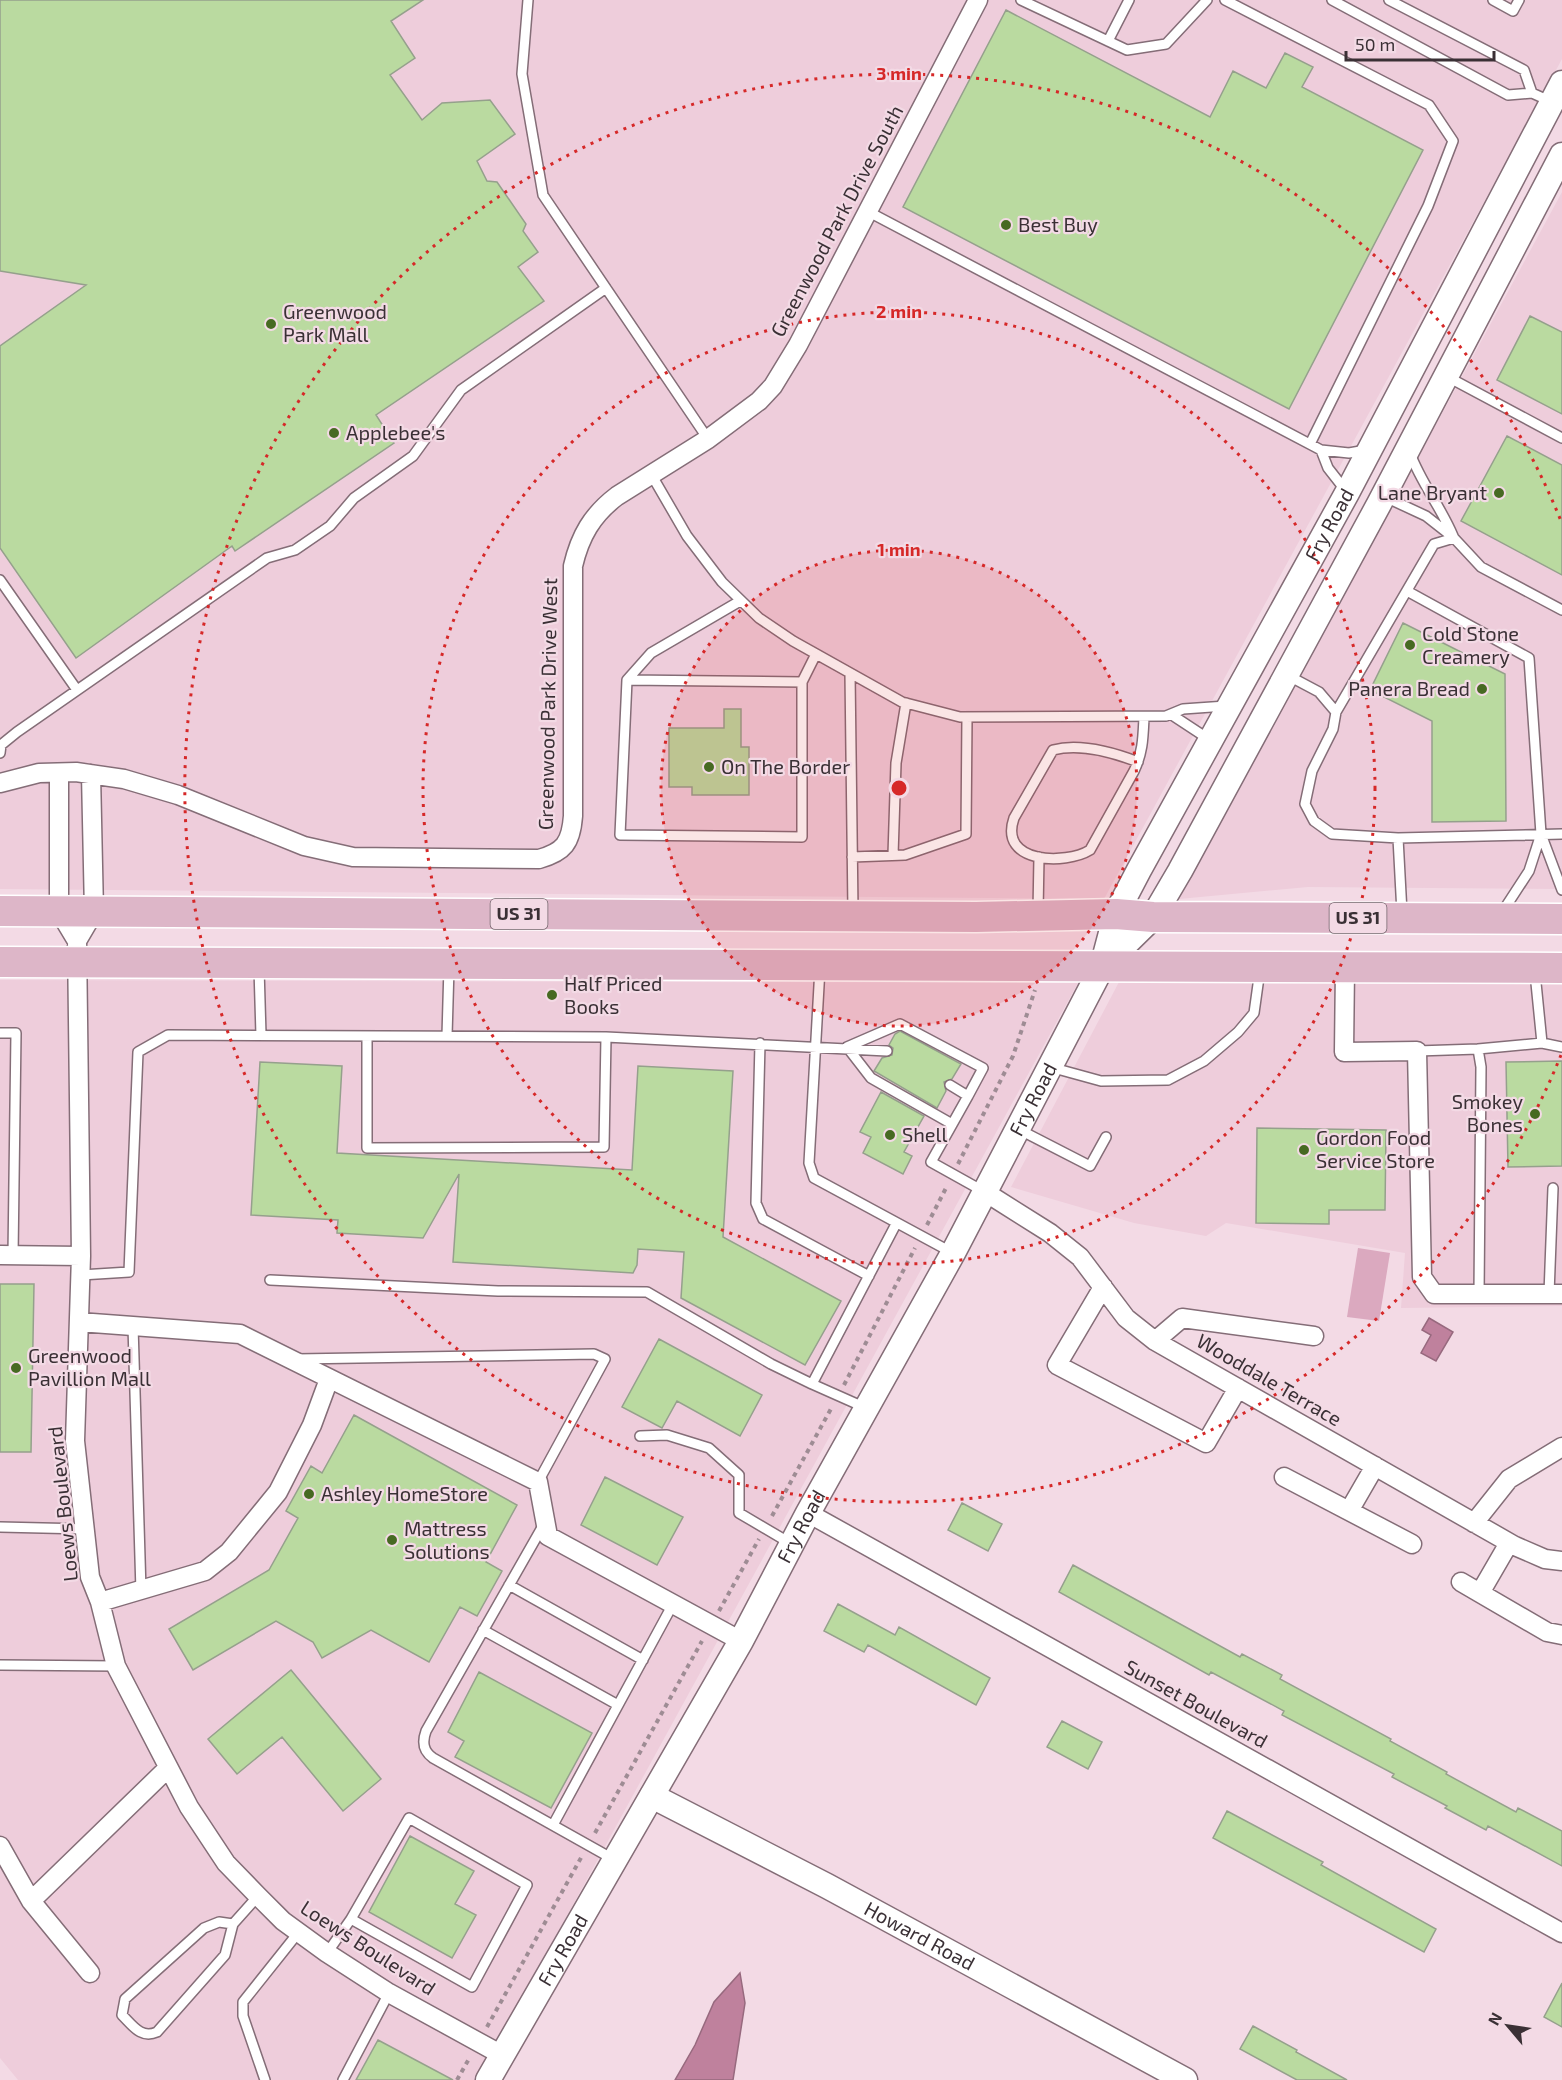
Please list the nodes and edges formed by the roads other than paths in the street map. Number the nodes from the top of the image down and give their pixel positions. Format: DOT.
graph roads {
  1 [pos="528,0"];
  2 [pos="978,0"];
  3 [pos="1129,0"];
  4 [pos="1207,0"];
  5 [pos="1225,0"];
  6 [pos="1332,0"];
  7 [pos="1389,0"];
  8 [pos="1493,0"];
  9 [pos="1519,0"];
  10 [pos="1027,1"];
  11 [pos="1407,4"];
  12 [pos="1108,41"];
  13 [pos="1552,96"];
  14 [pos="1562,155"];
  15 [pos="867,211"];
  16 [pos="606,288"];
  17 [pos="1446,376"];
  18 [pos="1562,438"];
  19 [pos="708,439"];
  20 [pos="1310,444"];
  21 [pos="1371,448"];
  22 [pos="1408,448"];
  23 [pos="1321,450"];
  24 [pos="651,474"];
  25 [pos="1347,494"];
  26 [pos="1383,496"];
  27 [pos="1454,538"];
  28 [pos="0,580"];
  29 [pos="1407,591"];
  30 [pos="740,601"];
  31 [pos="1562,610"];
  32 [pos="816,654"];
  33 [pos="850,673"];
  34 [pos="1287,675"];
  35 [pos="627,680"];
  36 [pos="802,682"];
  37 [pos="77,690"];
  38 [pos="906,703"];
  39 [pos="1231,705"];
  40 [pos="1336,712"];
  41 [pos="1172,715"];
  42 [pos="967,717"];
  43 [pos="1144,717"];
  44 [pos="1210,740"];
  45 [pos="0,753"];
  46 [pos="1138,762"];
  47 [pos="59,773"];
  48 [pos="91,774"];
  49 [pos="1,779"];
  50 [pos="1541,834"];
  51 [pos="1562,834"];
  52 [pos="1398,838"];
  53 [pos="893,855"];
  54 [pos="852,857"];
  55 [pos="1039,857"];
  56 [pos="1562,890"];
  57 [pos="0,911"];
  58 [pos="59,911"];
  59 [pos="94,912"];
  60 [pos="1116,914"];
  61 [pos="853,916"];
  62 [pos="1038,917"];
  63 [pos="1153,917"];
  64 [pos="1402,919"];
  65 [pos="1497,919"];
  66 [pos="1562,919"];
  67 [pos="77,951"];
  68 [pos="0,962"];
  69 [pos="258,962"];
  70 [pos="449,963"];
  71 [pos="821,965"];
  72 [pos="1102,967"];
  73 [pos="1260,968"];
  74 [pos="1345,968"];
  75 [pos="1549,968"];
  76 [pos="0,1033"];
  77 [pos="261,1035"];
  78 [pos="367,1036"];
  79 [pos="447,1036"];
  80 [pos="606,1037"];
  81 [pos="760,1043"];
  82 [pos="1542,1043"];
  83 [pos="815,1046"];
  84 [pos="847,1047"];
  85 [pos="1562,1047"];
  86 [pos="1478,1049"];
  87 [pos="887,1051"];
  88 [pos="1417,1052"];
  89 [pos="1050,1067"];
  90 [pos="950,1085"];
  91 [pos="968,1096"];
  92 [pos="952,1124"];
  93 [pos="1018,1129"];
  94 [pos="1106,1137"];
  95 [pos="1553,1188"];
  96 [pos="985,1192"];
  97 [pos="896,1224"];
  98 [pos="953,1253"];
  99 [pos="7,1255"];
  100 [pos="81,1256"];
  101 [pos="81,1275"];
  102 [pos="868,1276"];
  103 [pos="270,1280"];
  104 [pos="1103,1287"];
  105 [pos="1479,1294"];
  106 [pos="1556,1294"];
  107 [pos="79,1322"];
  108 [pos="133,1326"];
  109 [pos="1314,1336"];
  110 [pos="1155,1341"];
  111 [pos="289,1359"];
  112 [pos="329,1379"];
  113 [pos="812,1384"];
  114 [pos="1238,1388"];
  115 [pos="866,1408"];
  116 [pos="640,1436"];
  117 [pos="1562,1447"];
  118 [pos="1374,1466"];
  119 [pos="1284,1477"];
  120 [pos="538,1482"];
  121 [pos="1349,1511"];
  122 [pos="808,1513"];
  123 [pos="546,1520"];
  124 [pos="1474,1523"];
  125 [pos="0,1527"];
  126 [pos="85,1529"];
  127 [pos="1509,1542"];
  128 [pos="1412,1544"];
  129 [pos="792,1545"];
  130 [pos="1562,1560"];
  131 [pos="1461,1582"];
  132 [pos="509,1585"];
  133 [pos="141,1591"];
  134 [pos="1480,1593"];
  135 [pos="100,1602"];
  136 [pos="673,1604"];
  137 [pos="483,1630"];
  138 [pos="1562,1635"];
  139 [pos="741,1641"];
  140 [pos="643,1660"];
  141 [pos="0,1665"];
  142 [pos="116,1666"];
  143 [pos="618,1705"];
  144 [pos="168,1768"];
  145 [pos="652,1796"];
  146 [pos="553,1825"];
  147 [pos="0,1846"];
  148 [pos="615,1860"];
  149 [pos="258,1896"];
  150 [pos="31,1901"];
  151 [pos="351,1919"];
  152 [pos="233,1924"];
  153 [pos="298,1933"];
  154 [pos="1562,1934"];
  155 [pos="327,1953"];
  156 [pos="90,1973"];
  157 [pos="389,1992"];
  158 [pos="501,2055"];
  159 [pos="265,2080"];
  160 [pos="343,2080"];
  161 [pos="488,2080"];
  162 [pos="1185,2080"];
  1 -- 16 [label="lane"];
  2 -- 15 [label="street, Greenwood Park Drive South"];
  3 -- 12 [label="lane"];
  4 -- 12 [label="lane"];
  5 -- 20 [label="lane"];
  6 -- 13 [label="lane"];
  7 -- 11 [label="lane"];
  8 -- 9 [label="lane"];
  10 -- 12 [label="lane"];
  11 -- 13 [label="lane"];
  13 -- 21 [label="street, Fry Road"];
  14 -- 17 [label="street, Fry Road"];
  15 -- 19 [label="street, Greenwood Park Drive South"];
  15 -- 20 [label="lane"];
  16 -- 19 [label="lane"];
  16 -- 37 [label="lane"];
  17 -- 18 [label="lane"];
  17 -- 22 [label="street, Fry Road"];
  19 -- 24 [label="street, Greenwood Park Drive West"];
  20 -- 23 [label="lane"];
  21 -- 23 [label="lane"];
  21 -- 25 [label="street, Fry Road"];
  22 -- 26 [label="street, Fry Road"];
  22 -- 27 [label="lane"];
  23 -- 25 [label="lane"];
  24 -- 30 [label="lane"];
  24 -- 48 [label="street, Greenwood Park Drive West"];
  25 -- 39 [label="street, Fry Road"];
  26 -- 27 [label="lane"];
  26 -- 34 [label="street, Fry Road"];
  27 -- 29 [label="lane"];
  27 -- 31 [label="lane"];
  28 -- 37 [label="lane"];
  29 -- 40 [label="lane"];
  29 -- 50 [label="lane"];
  30 -- 32 [label="lane"];
  30 -- 35 [label="lane"];
  32 -- 33 [label="lane"];
  32 -- 36 [label="lane"];
  33 -- 38 [label="lane"];
  33 -- 54 [label="lane"];
  34 -- 40 [label="lane"];
  34 -- 63 [label="street, Fry Road"];
  35 -- 36 [label="lane"];
  35 -- 36 [label="lane"];
  37 -- 45 [label="lane"];
  38 -- 42 [label="lane"];
  38 -- 53 [label="lane"];
  39 -- 41 [label="lane"];
  39 -- 44 [label="street, Fry Road"];
  40 -- 52 [label="lane"];
  41 -- 43 [label="lane"];
  41 -- 44 [label="lane"];
  42 -- 43 [label="lane"];
  42 -- 53 [label="lane"];
  43 -- 46 [label="lane"];
  44 -- 60 [label="street, Fry Road"];
  46 -- 55 [label="lane"];
  46 -- 55 [label="lane"];
  47 -- 48 [label="street, Greenwood Park Drive West"];
  47 -- 49 [label="street, Greenwood Park Drive West"];
  47 -- 58 [label="street"];
  48 -- 59 [label="street"];
  50 -- 51 [label="lane"];
  50 -- 52 [label="lane"];
  50 -- 56 [label="lane"];
  50 -- 65 [label="lane"];
  52 -- 64 [label="lane"];
  53 -- 54 [label="lane"];
  54 -- 61 [label="lane"];
  55 -- 62 [label="lane"];
  57 -- 58 [label="main road, US 31"];
  58 -- 59 [label="main road, US 31"];
  58 -- 67 [label="street"];
  59 -- 61 [label="main road, US 31"];
  59 -- 67 [label="street"];
  60 -- 62 [label="main road, US 31"];
  60 -- 63 [label="main road, US 31"];
  60 -- 72 [label="street, Fry Road"];
  61 -- 62 [label="main road, US 31"];
  63 -- 64 [label="main road, US 31"];
  63 -- 72 [label="street, Fry Road"];
  64 -- 65 [label="main road, US 31"];
  65 -- 66 [label="main road, US 31"];
  67 -- 68 [label="main road"];
  67 -- 69 [label="main road"];
  67 -- 100 [label="street, Loews Boulevard"];
  69 -- 70 [label="main road"];
  69 -- 77 [label="lane"];
  70 -- 71 [label="main road"];
  70 -- 79 [label="lane"];
  71 -- 72 [label="main road"];
  71 -- 83 [label="lane"];
  72 -- 73 [label="main road"];
  72 -- 89 [label="street, Fry Road"];
  73 -- 74 [label="main road"];
  73 -- 89 [label="lane"];
  74 -- 75 [label="main road"];
  74 -- 88 [label="street"];
  75 -- 82 [label="lane"];
  76 -- 99 [label="lane"];
  77 -- 78 [label="lane"];
  77 -- 101 [label="lane"];
  78 -- 79 [label="lane"];
  78 -- 80 [label="lane"];
  79 -- 80 [label="lane"];
  80 -- 81 [label="lane"];
  81 -- 83 [label="lane"];
  81 -- 102 [label="lane"];
  82 -- 85 [label="lane"];
  82 -- 86 [label="lane"];
  83 -- 84 [label="lane"];
  83 -- 97 [label="lane"];
  84 -- 87 [label="lane"];
  84 -- 91 [label="lane"];
  84 -- 92 [label="lane"];
  86 -- 88 [label="lane"];
  86 -- 105 [label="lane"];
  88 -- 105 [label="street"];
  89 -- 93 [label="street, Fry Road"];
  90 -- 91 [label="lane"];
  91 -- 92 [label="lane"];
  92 -- 96 [label="lane"];
  93 -- 94 [label="lane"];
  93 -- 96 [label="street, Fry Road"];
  95 -- 106 [label="lane"];
  96 -- 98 [label="street, Fry Road"];
  96 -- 104 [label="street, Wooddale Terrace"];
  97 -- 98 [label="lane"];
  97 -- 102 [label="lane"];
  98 -- 115 [label="street, Fry Road"];
  99 -- 100 [label="street"];
  100 -- 101 [label="street, Loews Boulevard"];
  101 -- 107 [label="street, Loews Boulevard"];
  102 -- 113 [label="lane"];
  103 -- 113 [label="lane"];
  104 -- 110 [label="street, Wooddale Terrace"];
  104 -- 114 [label="street"];
  105 -- 106 [label="street"];
  107 -- 108 [label="street"];
  107 -- 126 [label="street, Loews Boulevard"];
  108 -- 111 [label="street"];
  108 -- 133 [label="lane"];
  109 -- 110 [label="street"];
  110 -- 114 [label="street, Wooddale Terrace"];
  111 -- 112 [label="street"];
  111 -- 120 [label="lane"];
  112 -- 120 [label="street"];
  112 -- 133 [label="street"];
  113 -- 115 [label="lane"];
  114 -- 118 [label="street, Wooddale Terrace"];
  115 -- 122 [label="street, Fry Road"];
  116 -- 129 [label="lane"];
  117 -- 124 [label="street"];
  118 -- 121 [label="street"];
  118 -- 124 [label="street, Wooddale Terrace"];
  119 -- 121 [label="street"];
  120 -- 123 [label="street"];
  121 -- 128 [label="street"];
  122 -- 129 [label="street, Fry Road"];
  122 -- 154 [label="street, Sunset Boulevard"];
  123 -- 132 [label="lane"];
  123 -- 136 [label="street"];
  124 -- 127 [label="street, Wooddale Terrace"];
  125 -- 126 [label="lane"];
  126 -- 135 [label="street, Loews Boulevard"];
  127 -- 130 [label="street, Wooddale Terrace"];
  127 -- 134 [label="street"];
  129 -- 139 [label="street, Fry Road"];
  131 -- 134 [label="street"];
  132 -- 137 [label="lane"];
  132 -- 140 [label="lane"];
  133 -- 135 [label="street"];
  134 -- 138 [label="street"];
  135 -- 142 [label="street, Loews Boulevard"];
  136 -- 139 [label="street"];
  136 -- 140 [label="lane"];
  137 -- 143 [label="lane"];
  137 -- 146 [label="lane"];
  139 -- 145 [label="street, Fry Road"];
  140 -- 143 [label="lane"];
  141 -- 142 [label="lane"];
  142 -- 144 [label="street, Loews Boulevard"];
  143 -- 146 [label="lane"];
  144 -- 149 [label="street, Loews Boulevard"];
  144 -- 150 [label="street"];
  145 -- 148 [label="street, Fry Road"];
  145 -- 162 [label="street, Howard Road"];
  146 -- 148 [label="lane"];
  147 -- 150 [label="street"];
  148 -- 158 [label="street, Fry Road"];
  149 -- 152 [label="lane"];
  149 -- 153 [label="street, Loews Boulevard"];
  150 -- 156 [label="street"];
  151 -- 151 [label="lane"];
  151 -- 155 [label="lane"];
  152 -- 152 [label="lane"];
  153 -- 155 [label="street, Loews Boulevard"];
  153 -- 159 [label="lane"];
  155 -- 157 [label="street, Loews Boulevard"];
  157 -- 158 [label="street, Loews Boulevard"];
  157 -- 160 [label="lane"];
  158 -- 161 [label="street, Fry Road"];
}
